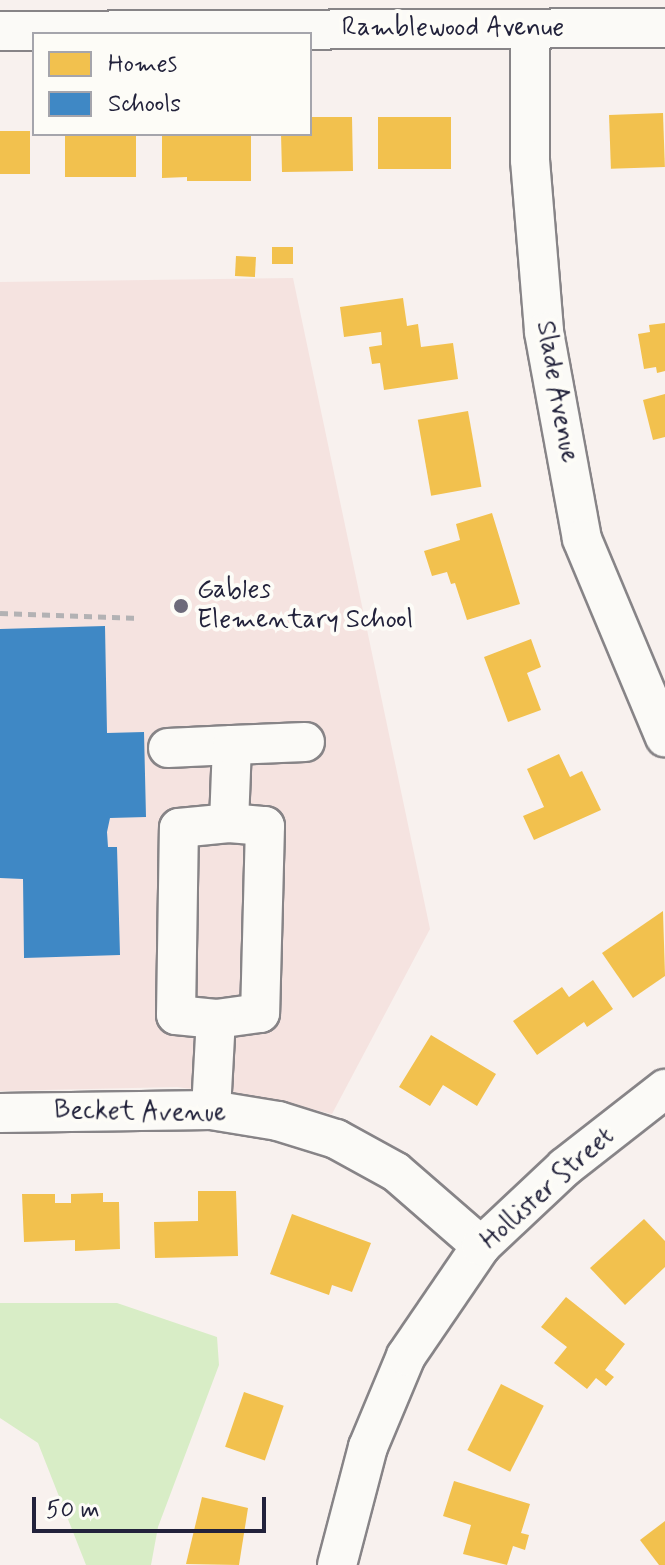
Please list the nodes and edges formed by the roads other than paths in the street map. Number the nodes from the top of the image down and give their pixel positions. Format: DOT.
graph roads {
  1 [pos="665,28"];
  2 [pos="530,30"];
  3 [pos="0,31"];
  4 [pos="652,668"];
  5 [pos="665,737"];
  6 [pos="305,742"];
  7 [pos="232,745"];
  8 [pos="168,748"];
  9 [pos="229,823"];
  10 [pos="216,1019"];
  11 [pos="665,1089"];
  12 [pos="211,1110"];
  13 [pos="0,1113"];
  14 [pos="481,1246"];
  15 [pos="337,1565"];
  1 -- 2 [label="street, Ramblewood Avenue"];
  2 -- 3 [label="street, Ramblewood Avenue"];
  2 -- 4 [label="street, Slade Avenue"];
  4 -- 5 [label="street, Slade Avenue"];
  6 -- 7 [label="street"];
  7 -- 8 [label="street"];
  7 -- 9 [label="street"];
  9 -- 10 [label="street"];
  9 -- 10 [label="street"];
  10 -- 12 [label="street"];
  11 -- 14 [label="street, Hollister Street"];
  12 -- 13 [label="street, Becket Avenue"];
  12 -- 14 [label="street, Becket Avenue"];
  14 -- 15 [label="street, Hollister Street"];
}
